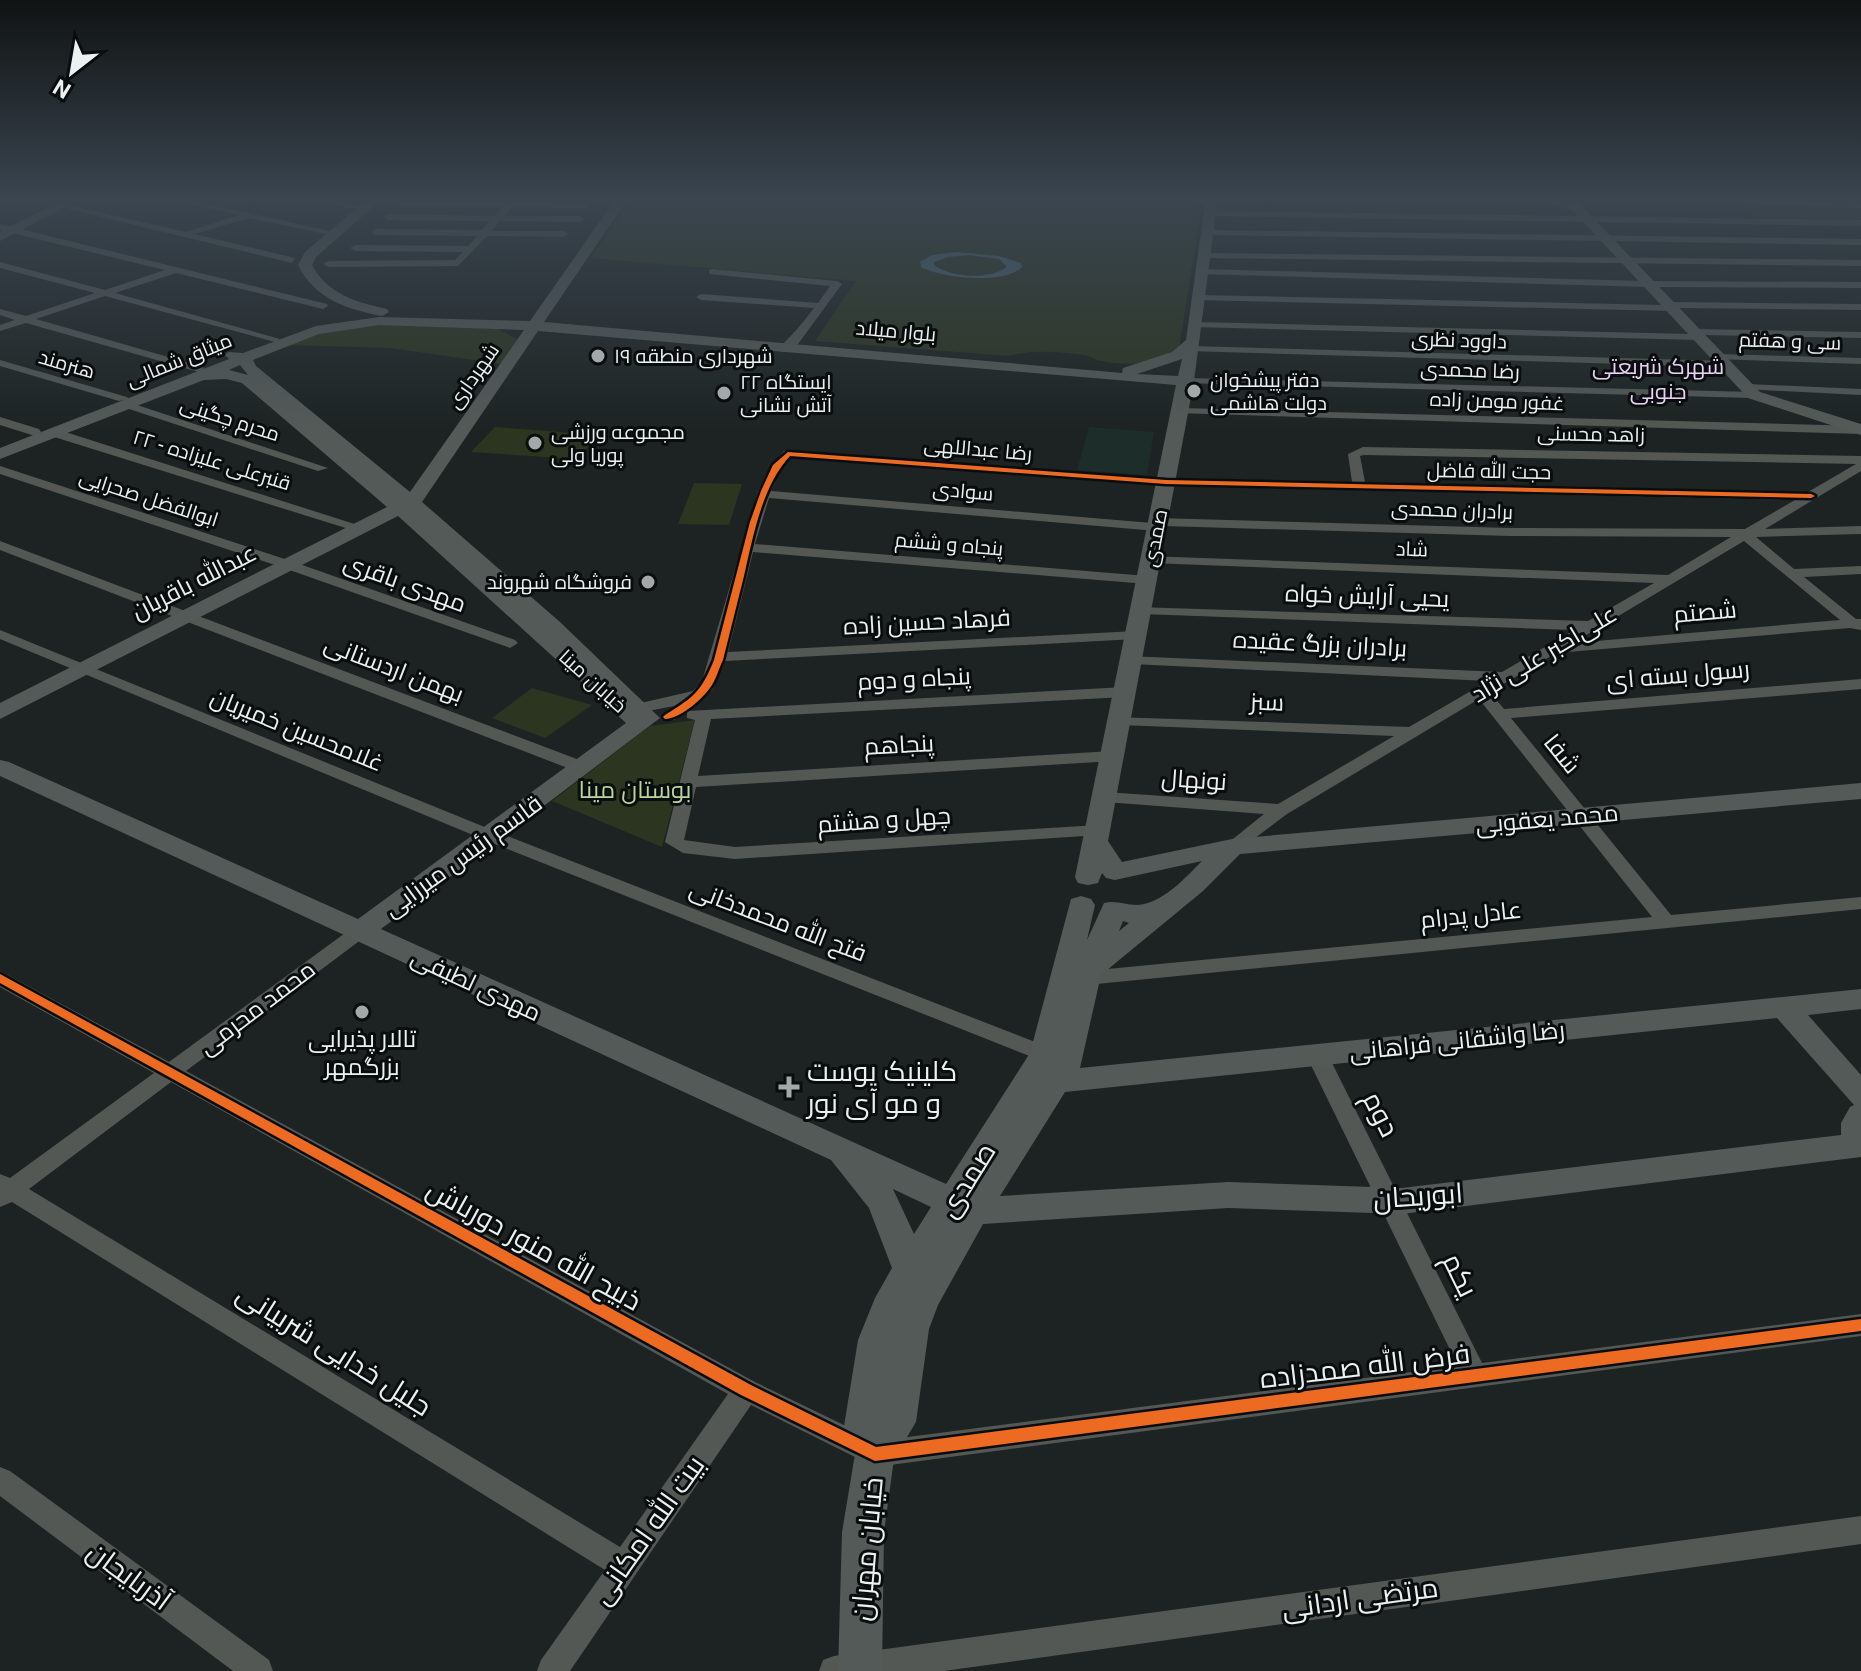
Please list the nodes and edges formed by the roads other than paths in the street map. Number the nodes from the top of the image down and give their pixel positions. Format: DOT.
graph roads {
  1 [pos="37,275"];
  2 [pos="160,275"];
  3 [pos="194,275"];
  4 [pos="294,275"];
  5 [pos="309,275"];
  6 [pos="570,275"];
  7 [pos="743,275"];
  8 [pos="1202,275"];
  9 [pos="1323,275"];
  10 [pos="1640,275"];
  11 [pos="1648,283"];
  12 [pos="1861,285"];
  13 [pos="105,293"];
  14 [pos="701,297"];
  15 [pos="1199,298"];
  16 [pos="822,306"];
  17 [pos="1670,307"];
  18 [pos="1861,307"];
  19 [pos="327,309"];
  20 [pos="0,312"];
  21 [pos="26,319"];
  22 [pos="379,321"];
  23 [pos="0,328"];
  24 [pos="534,329"];
  25 [pos="1697,334"];
  26 [pos="1861,335"];
  27 [pos="1193,338"];
  28 [pos="275,339"];
  29 [pos="788,345"];
  30 [pos="239,357"];
  31 [pos="1721,360"];
  32 [pos="1861,361"];
  33 [pos="0,363"];
  34 [pos="194,375"];
  35 [pos="1125,375"];
  36 [pos="1186,378"];
  37 [pos="1750,391"];
  38 [pos="1861,392"];
  39 [pos="125,402"];
  40 [pos="1179,412"];
  41 [pos="0,421"];
  42 [pos="1861,430"];
  43 [pos="35,432"];
  44 [pos="55,433"];
  45 [pos="0,446"];
  46 [pos="0,454"];
  47 [pos="1861,460"];
  48 [pos="1861,466"];
  49 [pos="322,468"];
  50 [pos="0,470"];
  51 [pos="1166,482"];
  52 [pos="1359,487"];
  53 [pos="765,494"];
  54 [pos="1811,496"];
  55 [pos="406,504"];
  56 [pos="1158,525"];
  57 [pos="357,527"];
  58 [pos="1861,530"];
  59 [pos="1745,535"];
  60 [pos="0,545"];
  61 [pos="747,547"];
  62 [pos="286,564"];
  63 [pos="1149,570"];
  64 [pos="1861,570"];
  65 [pos="1790,573"];
  66 [pos="1671,579"];
  67 [pos="1141,610"];
  68 [pos="186,616"];
  69 [pos="1591,626"];
  70 [pos="1858,626"];
  71 [pos="0,634"];
  72 [pos="1136,635"];
  73 [pos="510,643"];
  74 [pos="1553,649"];
  75 [pos="720,657"];
  76 [pos="1132,659"];
  77 [pos="85,668"];
  78 [pos="1505,677"];
  79 [pos="709,684"];
  80 [pos="1861,684"];
  81 [pos="1481,691"];
  82 [pos="1125,692"];
  83 [pos="0,712"];
  84 [pos="704,714"];
  85 [pos="1499,714"];
  86 [pos="649,716"];
  87 [pos="1120,720"];
  88 [pos="1412,732"];
  89 [pos="1113,756"];
  90 [pos="0,767"];
  91 [pos="584,768"];
  92 [pos="688,782"];
  93 [pos="1861,791"];
  94 [pos="1105,797"];
  95 [pos="1281,810"];
  96 [pos="1581,816"];
  97 [pos="491,836"];
  98 [pos="1098,836"];
  99 [pos="1232,847"];
  100 [pos="1115,872"];
  101 [pos="1084,891"];
  102 [pos="1861,903"];
  103 [pos="1168,905"];
  104 [pos="1114,909"];
  105 [pos="1666,922"];
  106 [pos="359,932"];
  107 [pos="1079,976"];
  108 [pos="0,978"];
  109 [pos="1861,999"];
  110 [pos="1785,1007"];
  111 [pos="1317,1055"];
  112 [pos="1049,1068"];
  113 [pos="172,1071"];
  114 [pos="1861,1096"];
  115 [pos="1861,1115"];
  116 [pos="1861,1145"];
  117 [pos="841,1152"];
  118 [pos="4,1190"];
  119 [pos="1391,1201"];
  120 [pos="963,1206"];
  121 [pos="910,1269"];
  122 [pos="1861,1325"];
  123 [pos="1475,1375"];
  124 [pos="746,1390"];
  125 [pos="875,1454"];
  126 [pos="0,1480"];
  127 [pos="1861,1530"];
  128 [pos="623,1565"];
  129 [pos="851,1670"];
  130 [pos="258,1671"];
  131 [pos="552,1671"];
  1 -- 13 [label="street"];
  2 -- 13 [label="street"];
  3 -- 19 [label="street"];
  4 -- 19 [label="main road"];
  5 -- 24 [label="main road, بلوار میلاد"];
  6 -- 24 [label="main road, شهرداری"];
  7 -- 16 [label="street"];
  8 -- 15 [label="main road, صمدی"];
  9 -- 11 [label="street"];
  10 -- 11 [label="main road"];
  11 -- 12 [label="street"];
  11 -- 17 [label="main road"];
  13 -- 21 [label="street"];
  13 -- 28 [label="street"];
  14 -- 16 [label="street"];
  15 -- 17 [label="street"];
  15 -- 27 [label="main road, صمدی"];
  16 -- 29 [label="street"];
  17 -- 18 [label="street"];
  17 -- 25 [label="main road"];
  19 -- 22 [label="main road"];
  19 -- 28 [label="main road, میثاق شمالی"];
  20 -- 21 [label="street"];
  21 -- 23 [label="street"];
  21 -- 34 [label="street"];
  22 -- 24 [label="main road, بلوار میلاد"];
  22 -- 30 [label="main road, میثاق شمالی"];
  24 -- 29 [label="main road, بلوار میلاد"];
  24 -- 55 [label="main road, شهرداری"];
  25 -- 26 [label="street"];
  25 -- 27 [label="street"];
  25 -- 31 [label="main road"];
  27 -- 31 [label="street, داوود نظری"];
  27 -- 35 [label="main road"];
  27 -- 36 [label="main road, صمدی"];
  28 -- 30 [label="main road, میثاق شمالی"];
  29 -- 35 [label="main road, بلوار میلاد"];
  30 -- 34 [label="main road, میثاق شمالی"];
  30 -- 55 [label="main road, خیابان مینا"];
  31 -- 32 [label="street, سی و هفتم"];
  31 -- 37 [label="main road"];
  33 -- 39 [label="street, هنرمند"];
  34 -- 39 [label="main road, میثاق شمالی"];
  34 -- 55 [label="main road, خیابان مینا"];
  35 -- 36 [label="main road, بلوار میلاد"];
  35 -- 40 [label="main road"];
  36 -- 37 [label="street, رضا محمدی"];
  36 -- 40 [label="main road, صمدی"];
  37 -- 38 [label="street, رضا محمدی"];
  37 -- 42 [label="main road"];
  39 -- 43 [label="main road, میثاق شمالی"];
  39 -- 44 [label="main road, میثاق شمالی"];
  39 -- 49 [label="street, محرم چگینی"];
  40 -- 42 [label="street, غفور مومن زاده"];
  40 -- 51 [label="main road, صمدی"];
  41 -- 43 [label="street"];
  43 -- 45 [label="main road, میثاق شمالی"];
  44 -- 46 [label="main road, میثاق شمالی"];
  44 -- 57 [label="street, قنبرعلی علیزاده - ۲۲"];
  47 -- 52 [label="street, زاهد محسنی"];
  48 -- 54 [label="street, علی‌اکبر علی نژاد"];
  50 -- 62 [label="street, ابوالفضل صحرایی"];
  51 -- 52 [label="street, حجت الله فاضل"];
  51 -- 53 [label="street, رضا عبداللهی"];
  51 -- 56 [label="main road, صمدی"];
  52 -- 54 [label="street, حجت الله فاضل"];
  53 -- 56 [label="street, سوادی"];
  53 -- 61 [label="street"];
  54 -- 59 [label="street, علی‌اکبر علی نژاد"];
  55 -- 57 [label="main road, عبدالله باقریان"];
  55 -- 86 [label="main road, خیابان مینا"];
  56 -- 59 [label="street, برادران محمدی"];
  56 -- 63 [label="main road, صمدی"];
  57 -- 62 [label="main road, عبدالله باقریان"];
  58 -- 59 [label="street, برادران محمدی"];
  59 -- 65 [label="street"];
  59 -- 66 [label="street, علی‌اکبر علی نژاد"];
  60 -- 68 [label="street, بهمن اردستانی"];
  61 -- 63 [label="street, پنجاه و ششم"];
  61 -- 75 [label="street"];
  62 -- 68 [label="main road, عبدالله باقریان"];
  62 -- 73 [label="street, مهدی باقری"];
  63 -- 66 [label="street, شاد"];
  63 -- 67 [label="main road, صمدی"];
  64 -- 65 [label="street"];
  65 -- 70 [label="street"];
  66 -- 69 [label="street, علی‌اکبر علی نژاد"];
  67 -- 69 [label="street, یحیی آرایش خواه"];
  67 -- 72 [label="main road, صمدی"];
  68 -- 77 [label="main road, عبدالله باقریان"];
  68 -- 91 [label="street, بهمن اردستانی"];
  69 -- 74 [label="street, علی‌اکبر علی نژاد"];
  70 -- 74 [label="street, شصتم"];
  71 -- 77 [label="street, غلامحسین خمیریان"];
  72 -- 75 [label="street, فرهاد حسین زاده"];
  72 -- 76 [label="main road, صمدی"];
  74 -- 78 [label="street, علی‌اکبر علی نژاد"];
  75 -- 79 [label="street"];
  76 -- 78 [label="street, برادران بزرگ عقیده"];
  76 -- 82 [label="main road, صمدی"];
  77 -- 83 [label="main road, عبدالله باقریان"];
  77 -- 97 [label="street, غلامحسین خمیریان"];
  78 -- 81 [label="street, علی‌اکبر علی نژاد"];
  79 -- 86 [label="street"];
  79 -- 86 [label="street"];
  80 -- 85 [label="street, رسول بسته ای"];
  81 -- 85 [label="street, شفا"];
  81 -- 88 [label="street, علی‌اکبر علی نژاد"];
  82 -- 84 [label="street, پنجاه و دوم"];
  82 -- 87 [label="main road, صمدی"];
  84 -- 86 [label="street, پنجاه و دوم"];
  84 -- 92 [label="street"];
  85 -- 96 [label="street, شفا"];
  86 -- 91 [label="main road, قاسم رئیس میرزایی"];
  87 -- 88 [label="street, سبز"];
  87 -- 89 [label="main road, صمدی"];
  88 -- 95 [label="street, علی‌اکبر علی نژاد"];
  89 -- 92 [label="street, پنجاهم"];
  89 -- 94 [label="main road, صمدی"];
  90 -- 106 [label="main road, مهدی لطیفی"];
  91 -- 97 [label="main road, قاسم رئیس میرزایی"];
  92 -- 98 [label="street, چهل و هشتم"];
  93 -- 96 [label="main road, محمد یعقوبی"];
  94 -- 95 [label="street, نونهال"];
  94 -- 98 [label="main road, صمدی"];
  95 -- 99 [label="street, علی‌اکبر علی نژاد"];
  96 -- 99 [label="main road, محمد یعقوبی"];
  96 -- 105 [label="street, شفا"];
  97 -- 106 [label="main road, قاسم رئیس میرزایی"];
  97 -- 112 [label="street, فتح الله محمدخانی"];
  98 -- 100 [label="main road"];
  98 -- 101 [label="main road, صمدی"];
  99 -- 100 [label="main road, علی‌اکبر علی نژاد"];
  99 -- 103 [label="main road, علی‌اکبر علی نژاد"];
  100 -- 101 [label="main road, علی‌اکبر علی نژاد"];
  100 -- 104 [label="main road"];
  101 -- 104 [label="main road, علی‌اکبر علی نژاد"];
  101 -- 107 [label="main road, صمدی"];
  102 -- 105 [label="street, عادل پدرام"];
  103 -- 104 [label="main road, علی‌اکبر علی نژاد"];
  103 -- 107 [label="main road"];
  104 -- 107 [label="main road"];
  105 -- 107 [label="street, عادل پدرام"];
  106 -- 113 [label="street, محمد محرمی"];
  106 -- 117 [label="main road, مهدی لطیفی"];
  107 -- 112 [label="main road, صمدی"];
  108 -- 113 [label="street, ذبیح الله منور دورباش"];
  109 -- 110 [label="main road, رضا واشقانی فراهانی"];
  110 -- 111 [label="main road, رضا واشقانی فراهانی"];
  110 -- 114 [label="main road"];
  111 -- 112 [label="main road, رضا واشقانی فراهانی"];
  111 -- 119 [label="street, دوم"];
  112 -- 120 [label="main road, صمدی"];
  113 -- 118 [label="street, محمد محرمی"];
  113 -- 124 [label="street, ذبیح الله منور دورباش"];
  115 -- 116 [label="main road"];
  116 -- 119 [label="main road, ابوریحان"];
  117 -- 120 [label="main road, مهدی لطیفی"];
  117 -- 121 [label="main road"];
  118 -- 128 [label="street, جلیل خدایی شربیانی"];
  119 -- 120 [label="main road, ابوریحان"];
  119 -- 123 [label="street, یکم"];
  120 -- 121 [label="main road, صمدی"];
  120 -- 125 [label="main road, خیابان مهران"];
  121 -- 125 [label="main road, صمدی"];
  122 -- 123 [label="street, فرض الله صمدزاده"];
  123 -- 125 [label="street, فرض الله صمدزاده"];
  124 -- 125 [label="street, ذبیح الله منور دورباش"];
  124 -- 128 [label="street, بیت الله امکانی"];
  125 -- 129 [label="main road, خیابان مهران"];
  126 -- 130 [label="street, آذربایجان"];
  127 -- 129 [label="street, مرتضی اردانی"];
  128 -- 131 [label="street, بیت الله امکانی"];
}
